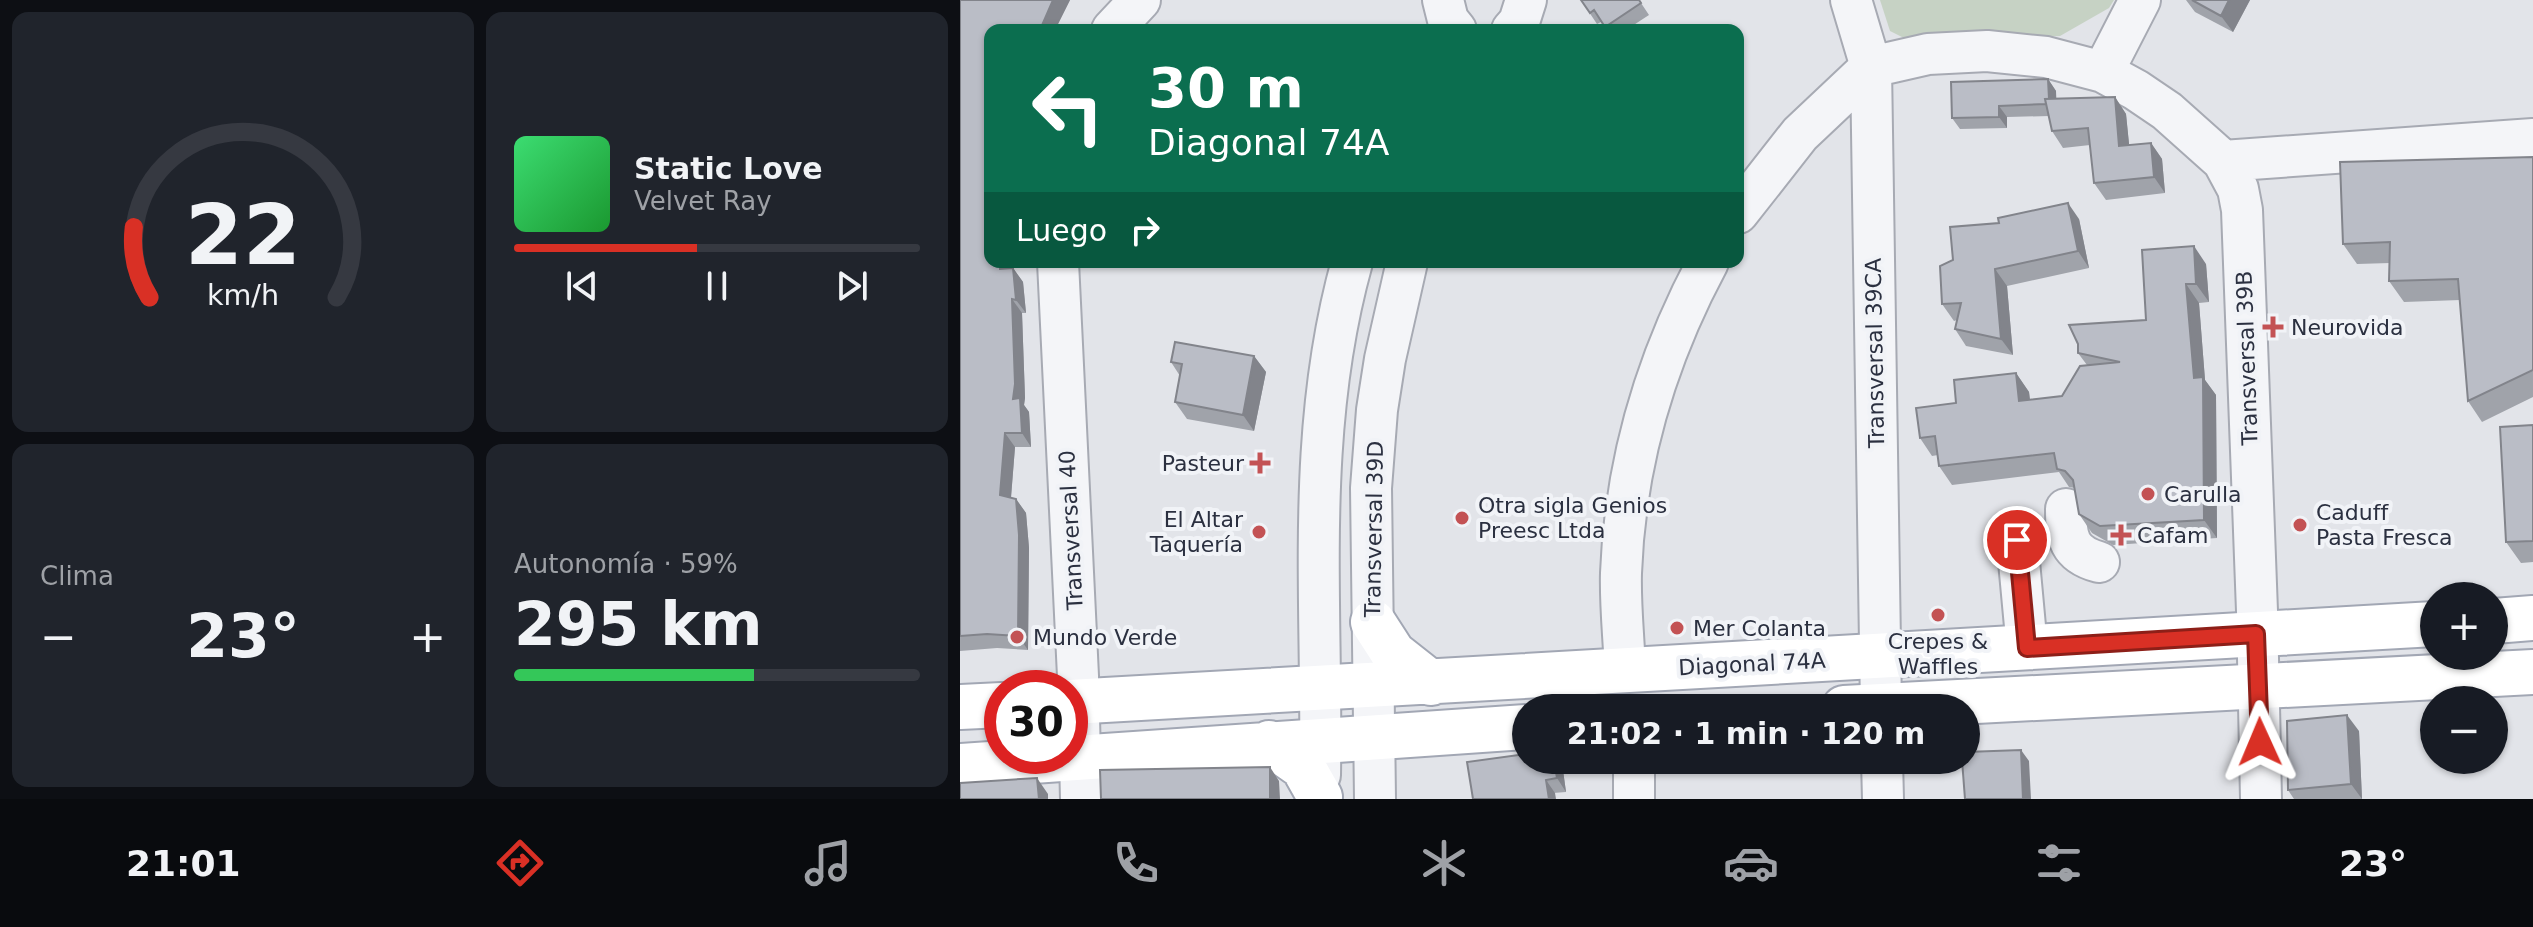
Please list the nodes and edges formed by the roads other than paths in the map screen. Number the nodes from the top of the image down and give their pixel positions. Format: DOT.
graph roads {
  1 [pos="1140,0"];
  2 [pos="1526,0"];
  3 [pos="1851,0"];
  4 [pos="2140,0"];
  5 [pos="1118,24"];
  6 [pos="1517,24"];
  7 [pos="1871,67"];
  8 [pos="2103,72"];
  9 [pos="2533,139"];
  10 [pos="2223,161"];
  11 [pos="1744,205"];
  12 [pos="1058,268"];
  13 [pos="1351,268"];
  14 [pos="1406,268"];
  15 [pos="1705,268"];
  16 [pos="2066,509"];
  17 [pos="2017,540"];
  18 [pos="2099,562"];
  19 [pos="2533,618"];
  20 [pos="2508,620"];
  21 [pos="1373,622"];
  22 [pos="2420,625"];
  23 [pos="2256,634"];
  24 [pos="2027,648"];
  25 [pos="1880,657"];
  26 [pos="1073,670"];
  27 [pos="1625,672"];
  28 [pos="2533,672"];
  29 [pos="1431,683"];
  30 [pos="2258,685"];
  31 [pos="1373,687"];
  32 [pos="1319,689"];
  33 [pos="1871,694"];
  34 [pos="1088,701"];
  35 [pos="1980,701"];
  36 [pos="984,706"];
  37 [pos="960,707"];
  38 [pos="1512,728"];
  39 [pos="1374,736"];
  40 [pos="1321,740"];
  41 [pos="1269,743"];
  42 [pos="960,766"];
  43 [pos="1634,774"];
  44 [pos="1882,774"];
  45 [pos="1081,779"];
  46 [pos="1320,798"];
  47 [pos="1375,799"];
  48 [pos="1634,799"];
  49 [pos="1883,799"];
  50 [pos="2261,799"];
  1 -- 5 [label="street"];
  2 -- 6 [label="street"];
  3 -- 7 [label="street, Transversal 39CA"];
  4 -- 8 [label="street"];
  7 -- 8 [label="street"];
  7 -- 11 [label="street"];
  7 -- 25 [label="street, Transversal 39CA"];
  8 -- 10 [label="street"];
  9 -- 10 [label="street"];
  10 -- 23 [label="street, Transversal 39B"];
  12 -- 26 [label="street, Transversal 40"];
  13 -- 32 [label="street"];
  14 -- 21 [label="street, Transversal 39D"];
  15 -- 27 [label="street"];
  16 -- 18 [label="street"];
  17 -- 24 [label="street"];
  19 -- 20 [label="main road"];
  21 -- 29 [label="main road"];
  21 -- 31 [label="street, Transversal 39D"];
  22 -- 23 [label="main road, Diagonal 74A"];
  23 -- 24 [label="main road, Diagonal 74A"];
  23 -- 30 [label="street, Transversal 39B"];
  24 -- 25 [label="main road, Diagonal 74A"];
  25 -- 27 [label="main road, Diagonal 74A"];
  25 -- 33 [label="street, Transversal 39CA"];
  27 -- 29 [label="main road, Diagonal 74A"];
  28 -- 30 [label="main road"];
  29 -- 31 [label="main road, Diagonal 74A"];
  30 -- 35 [label="main road"];
  30 -- 50 [label="street, Transversal 39B"];
  31 -- 32 [label="main road, Diagonal 74A"];
  31 -- 39 [label="street, Transversal 39D"];
  32 -- 34 [label="main road, Diagonal 74A"];
  32 -- 40 [label="street"];
  36 -- 37 [label="main road"];
  38 -- 39 [label="main road"];
  39 -- 40 [label="main road"];
  39 -- 47 [label="street, Transversal 39D"];
  40 -- 41 [label="main road"];
  40 -- 46 [label="street"];
  41 -- 45 [label="main road"];
  41 -- 46 [label="main road"];
  42 -- 45 [label="main road"];
  43 -- 48 [label="street"];
  44 -- 49 [label="street"];
}
